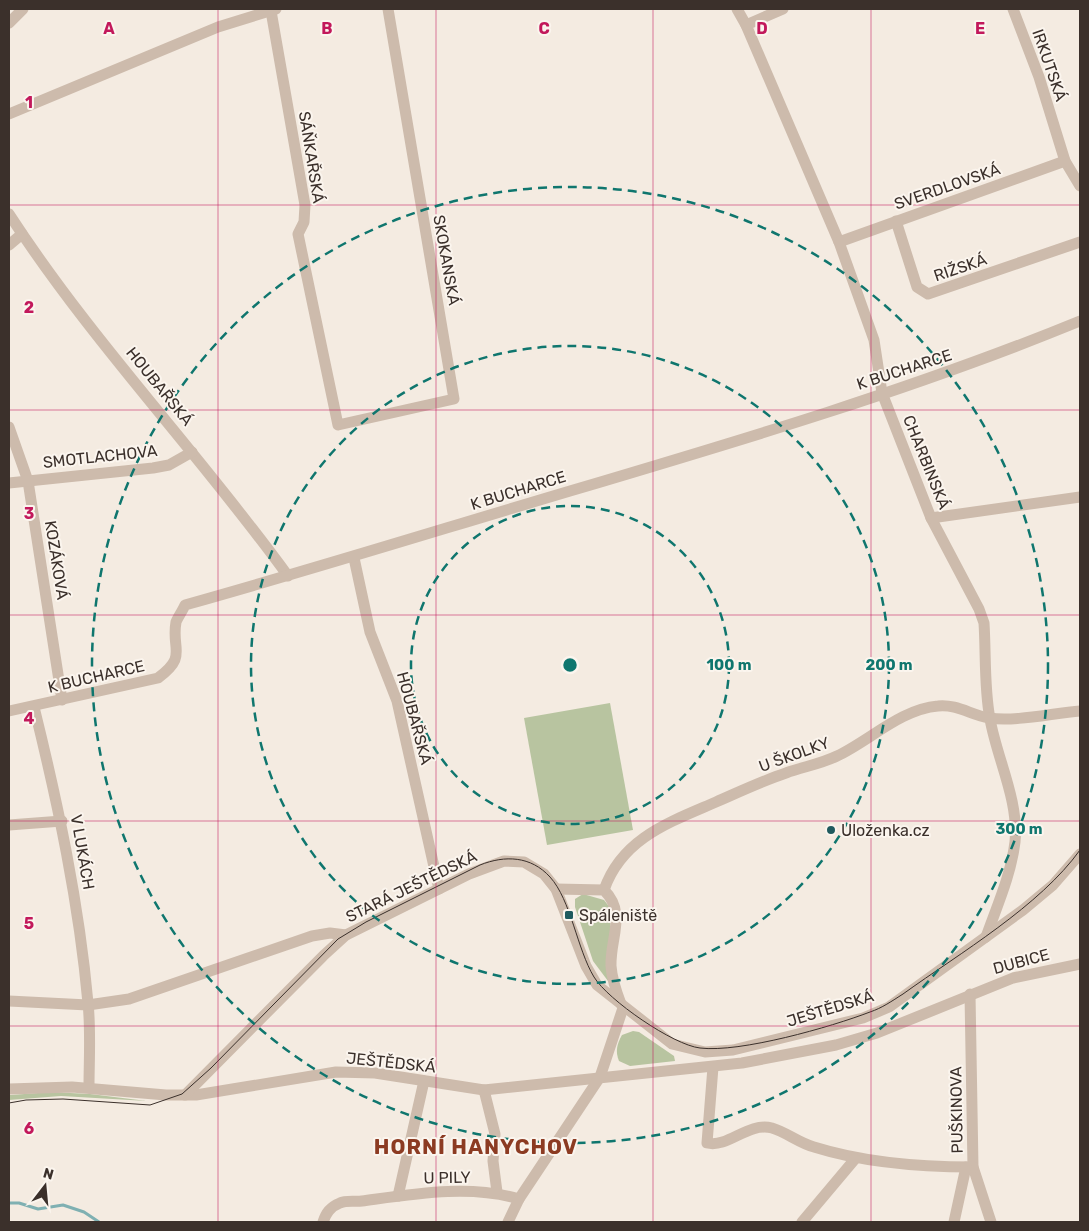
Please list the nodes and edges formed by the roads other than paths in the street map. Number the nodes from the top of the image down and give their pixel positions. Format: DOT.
graph roads {
  1 [pos="23,9"];
  2 [pos="388,9"];
  3 [pos="737,9"];
  4 [pos="782,9"];
  5 [pos="1013,9"];
  6 [pos="274,10"];
  7 [pos="9,23"];
  8 [pos="746,25"];
  9 [pos="9,114"];
  10 [pos="1065,161"];
  11 [pos="1080,186"];
  12 [pos="9,214"];
  13 [pos="896,221"];
  14 [pos="22,234"];
  15 [pos="839,242"];
  16 [pos="1080,242"];
  17 [pos="9,245"];
  18 [pos="1080,321"];
  19 [pos="882,393"];
  20 [pos="338,425"];
  21 [pos="9,428"];
  22 [pos="192,452"];
  23 [pos="28,480"];
  24 [pos="9,484"];
  25 [pos="1080,497"];
  26 [pos="931,518"];
  27 [pos="354,558"];
  28 [pos="288,576"];
  29 [pos="62,700"];
  30 [pos="34,707"];
  31 [pos="1080,710"];
  32 [pos="9,711"];
  33 [pos="990,718"];
  34 [pos="62,821"];
  35 [pos="9,826"];
  36 [pos="1080,854"];
  37 [pos="438,889"];
  38 [pos="556,889"];
  39 [pos="604,890"];
  40 [pos="346,935"];
  41 [pos="986,937"];
  42 [pos="1080,964"];
  43 [pos="970,994"];
  44 [pos="9,1002"];
  45 [pos="88,1005"];
  46 [pos="623,1008"];
  47 [pos="713,1067"];
  48 [pos="600,1077"];
  49 [pos="424,1081"];
  50 [pos="89,1087"];
  51 [pos="9,1089"];
  52 [pos="484,1090"];
  53 [pos="185,1095"];
  54 [pos="855,1158"];
  55 [pos="970,1167"];
  56 [pos="497,1192"];
  57 [pos="398,1196"];
  58 [pos="519,1199"];
  59 [pos="323,1222"];
  60 [pos="508,1222"];
  61 [pos="802,1222"];
  62 [pos="954,1222"];
  63 [pos="991,1222"];
  1 -- 7 [label="street"];
  2 -- 20 [label="street, SKOKANSKÁ"];
  3 -- 8 [label="street, CHARBINSKÁ"];
  4 -- 8 [label="street"];
  5 -- 10 [label="street, IRKUTSKÁ"];
  6 -- 9 [label="street, SÁŇKAŘSKÁ"];
  6 -- 20 [label="street, SÁŇKAŘSKÁ"];
  8 -- 15 [label="street, CHARBINSKÁ"];
  10 -- 11 [label="street, IRKUTSKÁ"];
  10 -- 13 [label="street, SVERDLOVSKÁ"];
  12 -- 14 [label="street, HOUBAŘSKÁ"];
  13 -- 15 [label="street, SVERDLOVSKÁ"];
  13 -- 16 [label="street, RIŽSKÁ"];
  14 -- 17 [label="street"];
  14 -- 22 [label="street, HOUBAŘSKÁ"];
  15 -- 19 [label="street, CHARBINSKÁ"];
  18 -- 19 [label="street, K BUCHARCE"];
  19 -- 26 [label="street, CHARBINSKÁ"];
  19 -- 27 [label="street, K BUCHARCE"];
  21 -- 23 [label="street, KOZÁKOVÁ"];
  22 -- 23 [label="street, SMOTLACHOVA"];
  22 -- 28 [label="street, HOUBAŘSKÁ"];
  23 -- 24 [label="street, SMOTLACHOVA"];
  23 -- 29 [label="street, KOZÁKOVÁ"];
  25 -- 26 [label="street"];
  26 -- 33 [label="street, CHARBINSKÁ"];
  27 -- 28 [label="street, K BUCHARCE"];
  27 -- 37 [label="street, HOUBAŘSKÁ"];
  28 -- 29 [label="street, K BUCHARCE"];
  29 -- 30 [label="street, K BUCHARCE"];
  30 -- 32 [label="street, K BUCHARCE"];
  30 -- 34 [label="street, V LUKÁCH"];
  31 -- 33 [label="street, U ŠKOLKY"];
  33 -- 39 [label="street, U ŠKOLKY"];
  33 -- 41 [label="street, CHARBINSKÁ"];
  34 -- 35 [label="street"];
  34 -- 45 [label="street, V LUKÁCH"];
  36 -- 41 [label="street, JEŠTĚDSKÁ"];
  37 -- 38 [label="street, STARÁ JEŠTĚDSKÁ"];
  37 -- 40 [label="street, STARÁ JEŠTĚDSKÁ"];
  38 -- 39 [label="street"];
  38 -- 46 [label="street, STARÁ JEŠTĚDSKÁ"];
  39 -- 46 [label="street"];
  40 -- 45 [label="street"];
  40 -- 53 [label="street, STARÁ JEŠTĚDSKÁ"];
  41 -- 46 [label="street, JEŠTĚDSKÁ"];
  42 -- 43 [label="street, DUBICE"];
  43 -- 47 [label="street, JEŠTĚDSKÁ"];
  43 -- 55 [label="street, PUŠKINOVA"];
  44 -- 45 [label="street"];
  45 -- 50 [label="street"];
  46 -- 48 [label="street"];
  47 -- 48 [label="street, JEŠTĚDSKÁ"];
  47 -- 54 [label="street"];
  48 -- 52 [label="street, JEŠTĚDSKÁ"];
  48 -- 58 [label="street"];
  49 -- 52 [label="street, JEŠTĚDSKÁ"];
  49 -- 53 [label="street, JEŠTĚDSKÁ"];
  49 -- 57 [label="street, U PILY"];
  50 -- 51 [label="street, JEŠTĚDSKÁ"];
  50 -- 53 [label="street, JEŠTĚDSKÁ"];
  52 -- 56 [label="street, U PILY"];
  54 -- 55 [label="street"];
  54 -- 61 [label="street"];
  55 -- 62 [label="street"];
  55 -- 63 [label="street, PUŠKINOVA"];
  56 -- 57 [label="street, U PILY"];
  56 -- 58 [label="street, U PILY"];
  57 -- 59 [label="street, U PILY"];
  58 -- 60 [label="street"];
}
